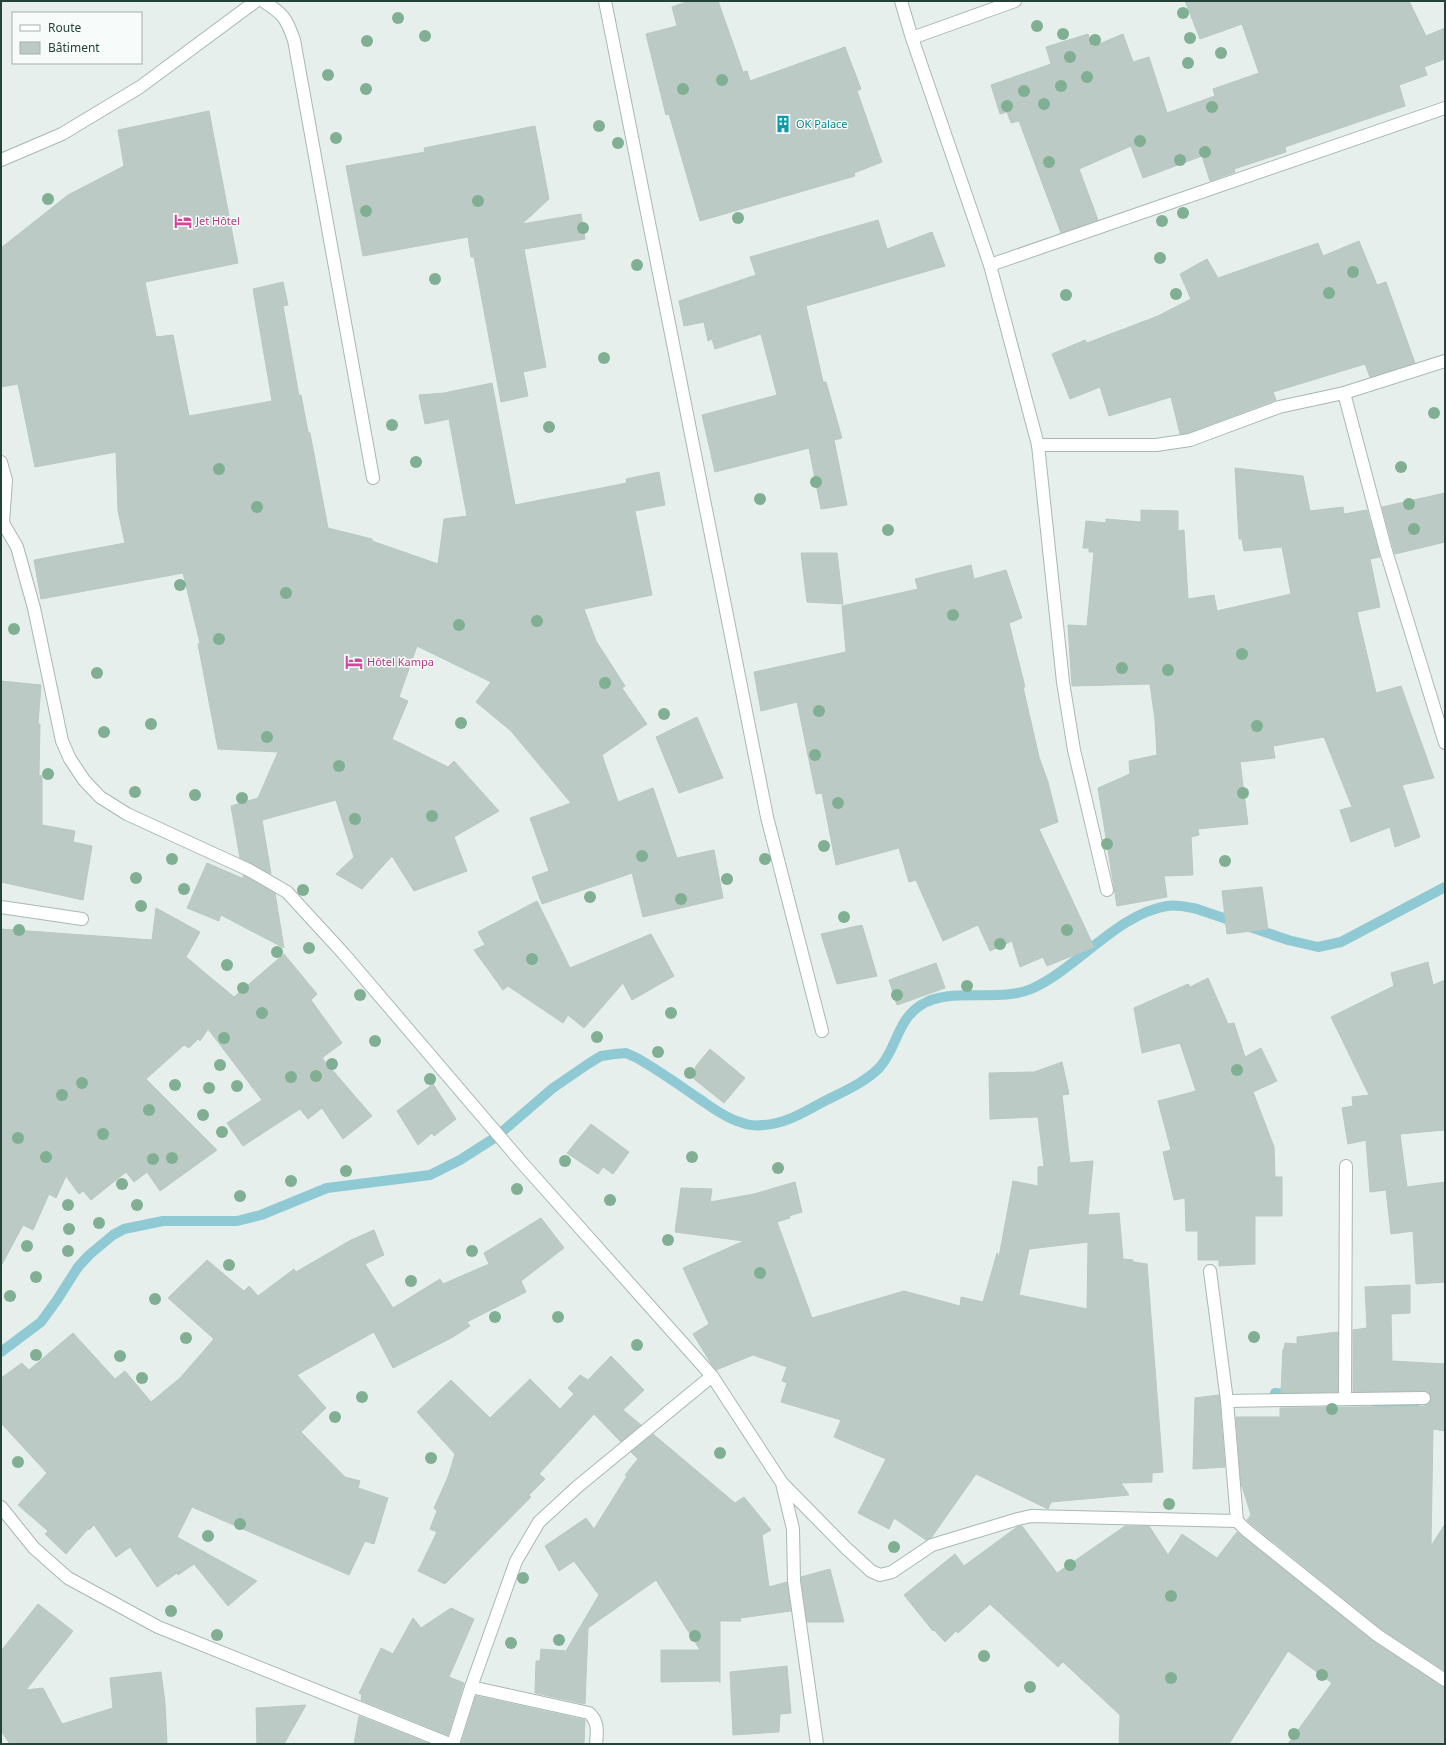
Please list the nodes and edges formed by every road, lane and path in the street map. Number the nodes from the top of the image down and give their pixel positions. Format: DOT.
graph roads {
  1 [pos="256,1"];
  2 [pos="264,1"];
  3 [pos="605,1"];
  4 [pos="901,1"];
  5 [pos="1015,1"];
  6 [pos="912,38"];
  7 [pos="1445,108"];
  8 [pos="1,160"];
  9 [pos="990,265"];
  10 [pos="1445,361"];
  11 [pos="1344,393"];
  12 [pos="1038,446"];
  13 [pos="1,462"];
  14 [pos="373,478"];
  15 [pos="1445,743"];
  16 [pos="1107,890"];
  17 [pos="1,906"];
  18 [pos="82,919"];
  19 [pos="822,1031"];
  20 [pos="1346,1166"];
  21 [pos="1210,1271"];
  22 [pos="712,1376"];
  23 [pos="1424,1398"];
  24 [pos="1345,1399"];
  25 [pos="1227,1401"];
  26 [pos="782,1483"];
  27 [pos="1,1507"];
  28 [pos="1237,1521"];
  29 [pos="1445,1680"];
  30 [pos="471,1687"];
  31 [pos="452,1744"];
  32 [pos="596,1744"];
  33 [pos="817,1744"];
  1 -- 8 [label="street"];
  2 -- 14 [label="street"];
  3 -- 19 [label="street"];
  4 -- 6 [label="street"];
  5 -- 6 [label="street"];
  6 -- 9 [label="street"];
  7 -- 9 [label="street"];
  9 -- 12 [label="street"];
  10 -- 11 [label="street"];
  11 -- 12 [label="street"];
  11 -- 15 [label="street"];
  12 -- 16 [label="street"];
  13 -- 22 [label="street"];
  17 -- 18 [label="street"];
  20 -- 24 [label="street"];
  21 -- 25 [label="street"];
  22 -- 26 [label="street"];
  22 -- 30 [label="street"];
  23 -- 24 [label="street"];
  24 -- 25 [label="street"];
  25 -- 28 [label="street"];
  26 -- 28 [label="street"];
  26 -- 33 [label="street"];
  27 -- 31 [label="street"];
  28 -- 29 [label="street"];
  30 -- 31 [label="street"];
  30 -- 32 [label="street"];
}
